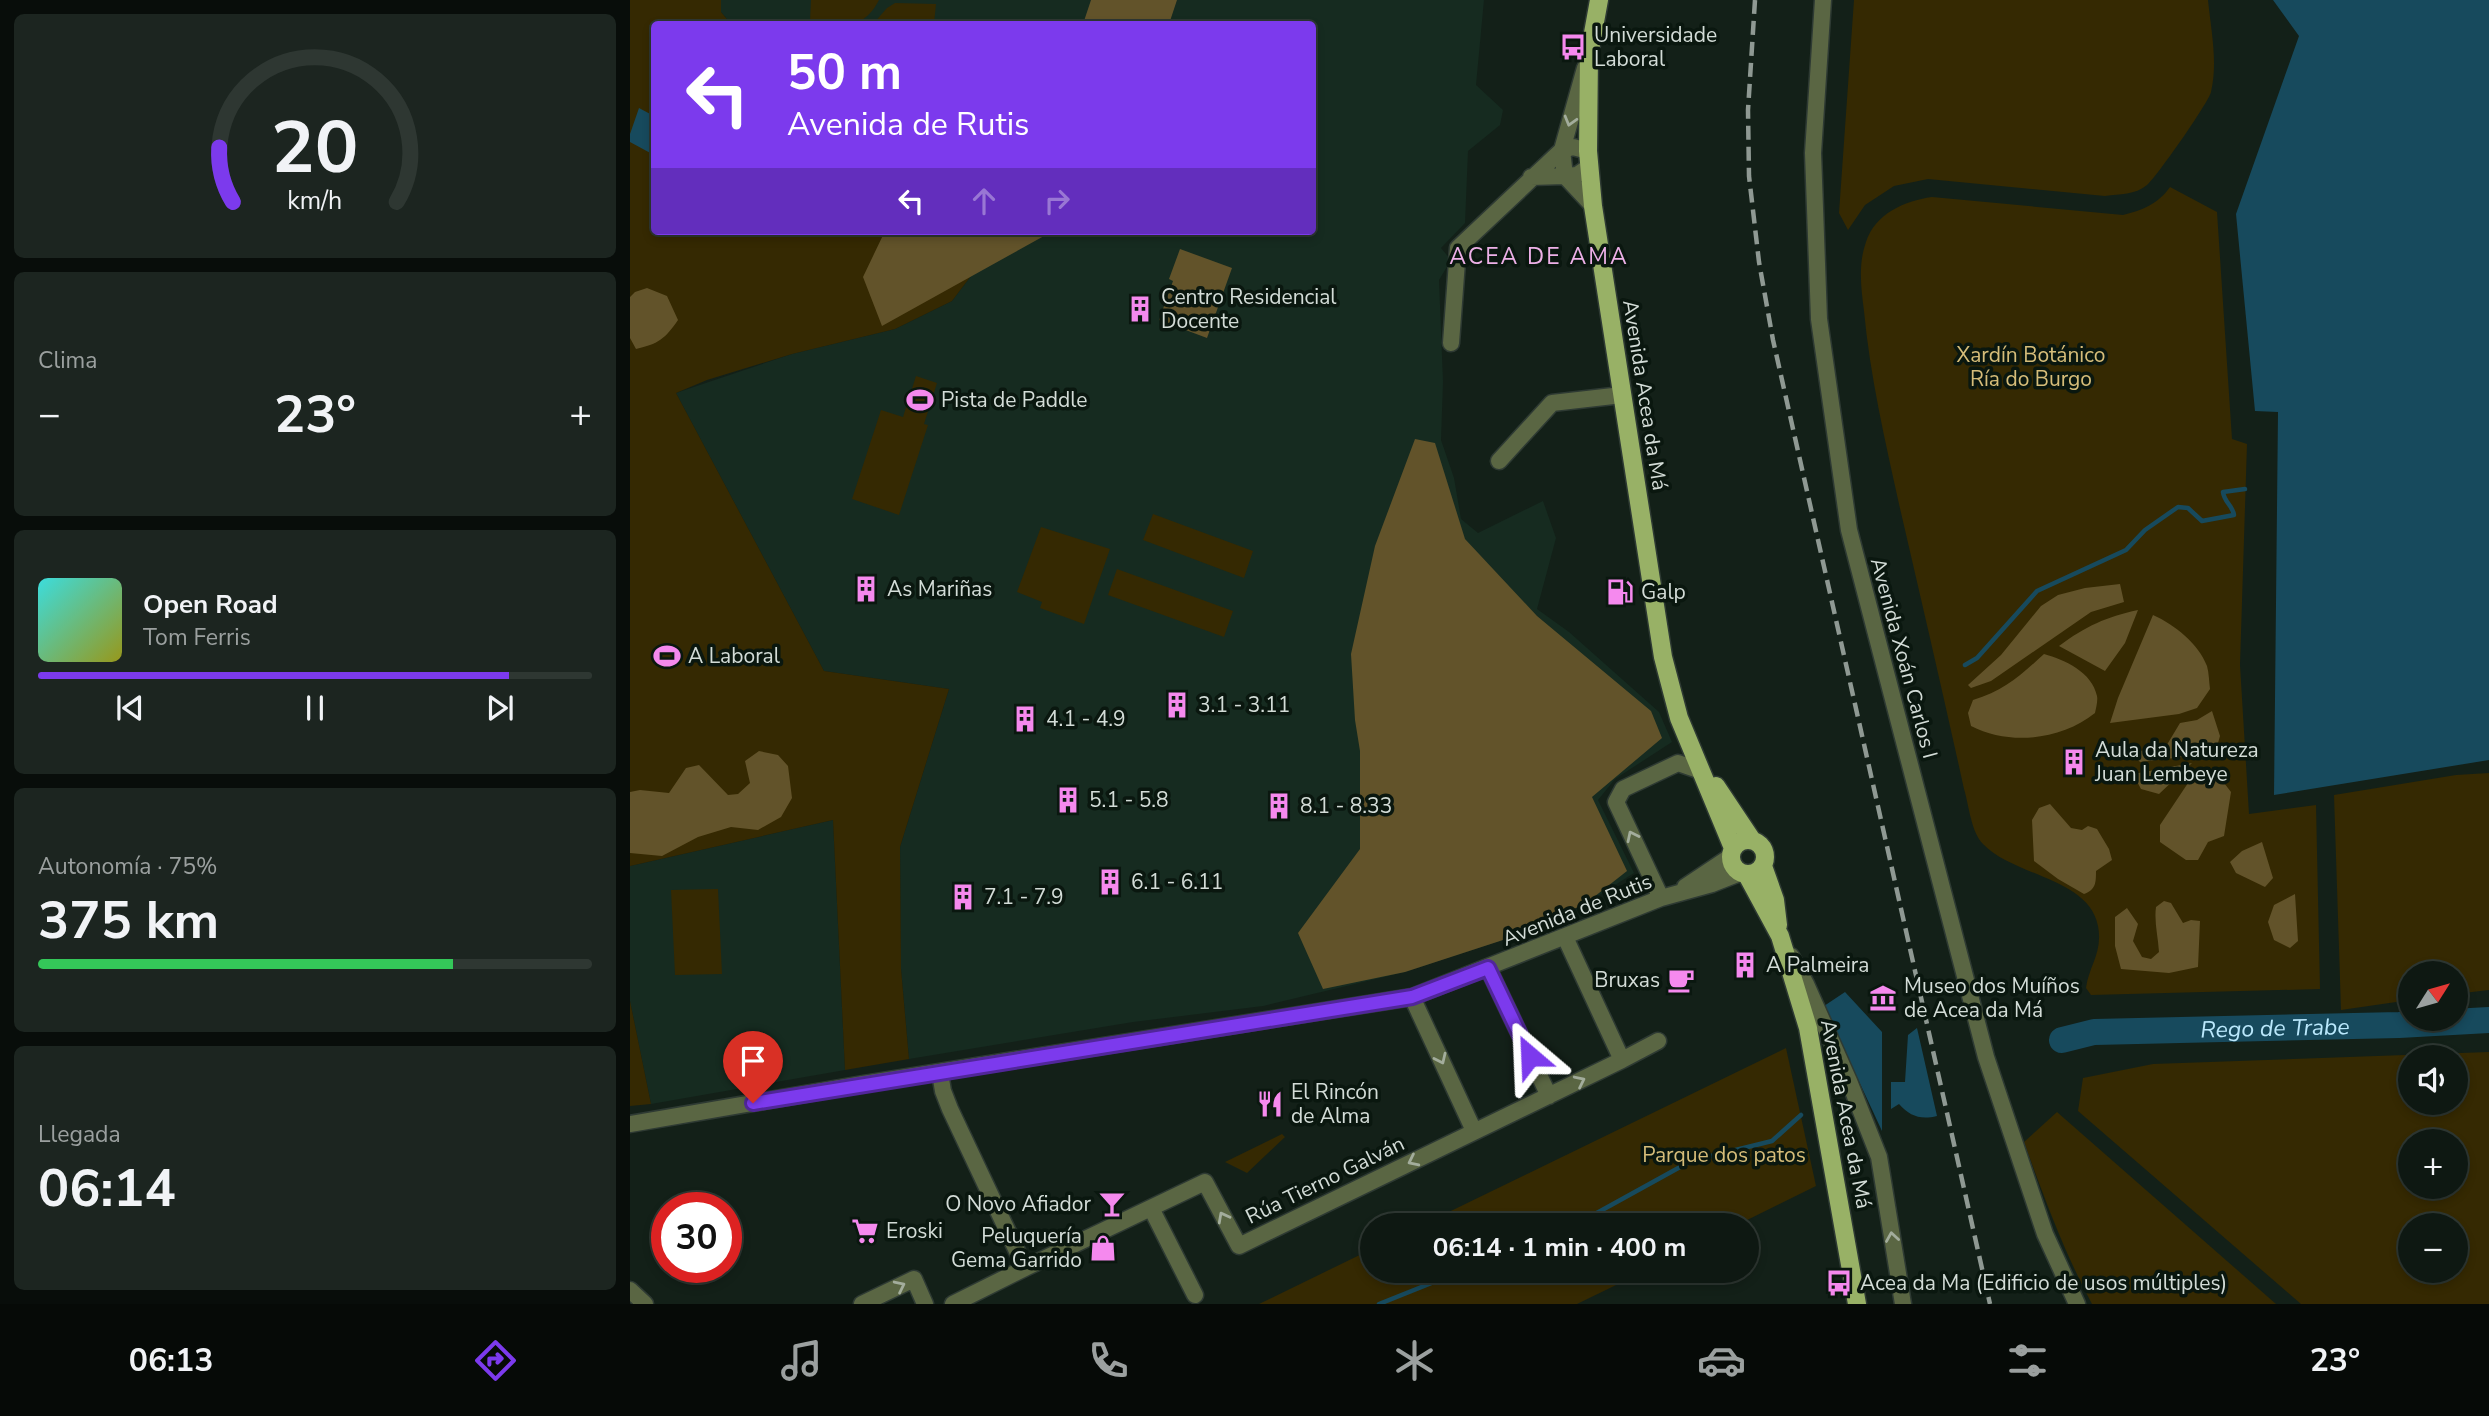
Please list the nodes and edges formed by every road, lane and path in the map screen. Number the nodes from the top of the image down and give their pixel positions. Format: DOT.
graph roads {
  1 [pos="1600,0"];
  2 [pos="1823,0"];
  3 [pos="1589,55"];
  4 [pos="1562,150"];
  5 [pos="1589,158"];
  6 [pos="1565,176"];
  7 [pos="1531,177"];
  8 [pos="1593,206"];
  9 [pos="1451,343"];
  10 [pos="1622,395"];
  11 [pos="1499,461"];
  12 [pos="1693,751"];
  13 [pos="1701,771"];
  14 [pos="1752,841"];
  15 [pos="1732,852"];
  16 [pos="1763,866"];
  17 [pos="1743,874"];
  18 [pos="1668,896"];
  19 [pos="1780,936"];
  20 [pos="1565,937"];
  21 [pos="1488,968"];
  22 [pos="1412,997"];
  23 [pos="1658,1041"];
  24 [pos="1622,1060"];
  25 [pos="940,1073"];
  26 [pos="1549,1096"];
  27 [pos="630,1124"];
  28 [pos="1474,1131"];
  29 [pos="1151,1209"];
  30 [pos="1026,1268"];
  31 [pos="630,1290"];
  32 [pos="1195,1295"];
  33 [pos="645,1304"];
  34 [pos="862,1304"];
  35 [pos="925,1304"];
  36 [pos="953,1304"];
  37 [pos="1857,1304"];
  38 [pos="1903,1304"];
  39 [pos="2077,1304"];
  1 -- 3 [label="main road, Avenida Acea da Má"];
  2 -- 39 [label="street, Avenida Xoán Carlos I"];
  3 -- 4 [label="street, one-way"];
  3 -- 5 [label="main road, Avenida Acea da Má"];
  4 -- 5 [label="street"];
  4 -- 6 [label="street"];
  4 -- 7 [label="street"];
  5 -- 6 [label="street"];
  5 -- 8 [label="main road, Avenida Acea da Má"];
  6 -- 7 [label="street"];
  6 -- 8 [label="street"];
  7 -- 9 [label="street"];
  8 -- 10 [label="main road, Avenida Acea da Má"];
  10 -- 11 [label="street"];
  10 -- 12 [label="main road, Avenida Acea da Má"];
  12 -- 13 [label="main road"];
  12 -- 14 [label="main road"];
  13 -- 15 [label="main road"];
  18 -- 13 [label="street, one-way"];
  14 -- 15 [label="main road"];
  14 -- 16 [label="main road"];
  15 -- 17 [label="main road"];
  15 -- 18 [label="street"];
  16 -- 17 [label="main road"];
  16 -- 19 [label="main road"];
  17 -- 18 [label="street"];
  17 -- 19 [label="main road"];
  18 -- 20 [label="street, Avenida de Rutis"];
  19 -- 37 [label="main road, Avenida Acea da Má"];
  38 -- 19 [label="street, one-way"];
  20 -- 21 [label="street, Avenida de Rutis"];
  20 -- 24 [label="street"];
  21 -- 22 [label="street, Avenida de Rutis"];
  21 -- 26 [label="street"];
  22 -- 25 [label="street, Avenida de Rutis"];
  22 -- 28 [label="street, one-way"];
  23 -- 24 [label="street, Rúa Tierno Galván"];
  26 -- 24 [label="street, Rúa Tierno Galván, one-way"];
  25 -- 27 [label="street, Avenida de Rutis"];
  25 -- 30 [label="street"];
  26 -- 28 [label="street, Rúa Tierno Galván"];
  28 -- 29 [label="street, Rúa Tierno Galván, one-way"];
  29 -- 30 [label="street, Rúa Tierno Galván"];
  29 -- 32 [label="street"];
  30 -- 36 [label="street, Rúa Tierno Galván"];
  31 -- 33 [label="street"];
  34 -- 35 [label="street, one-way"];
}
